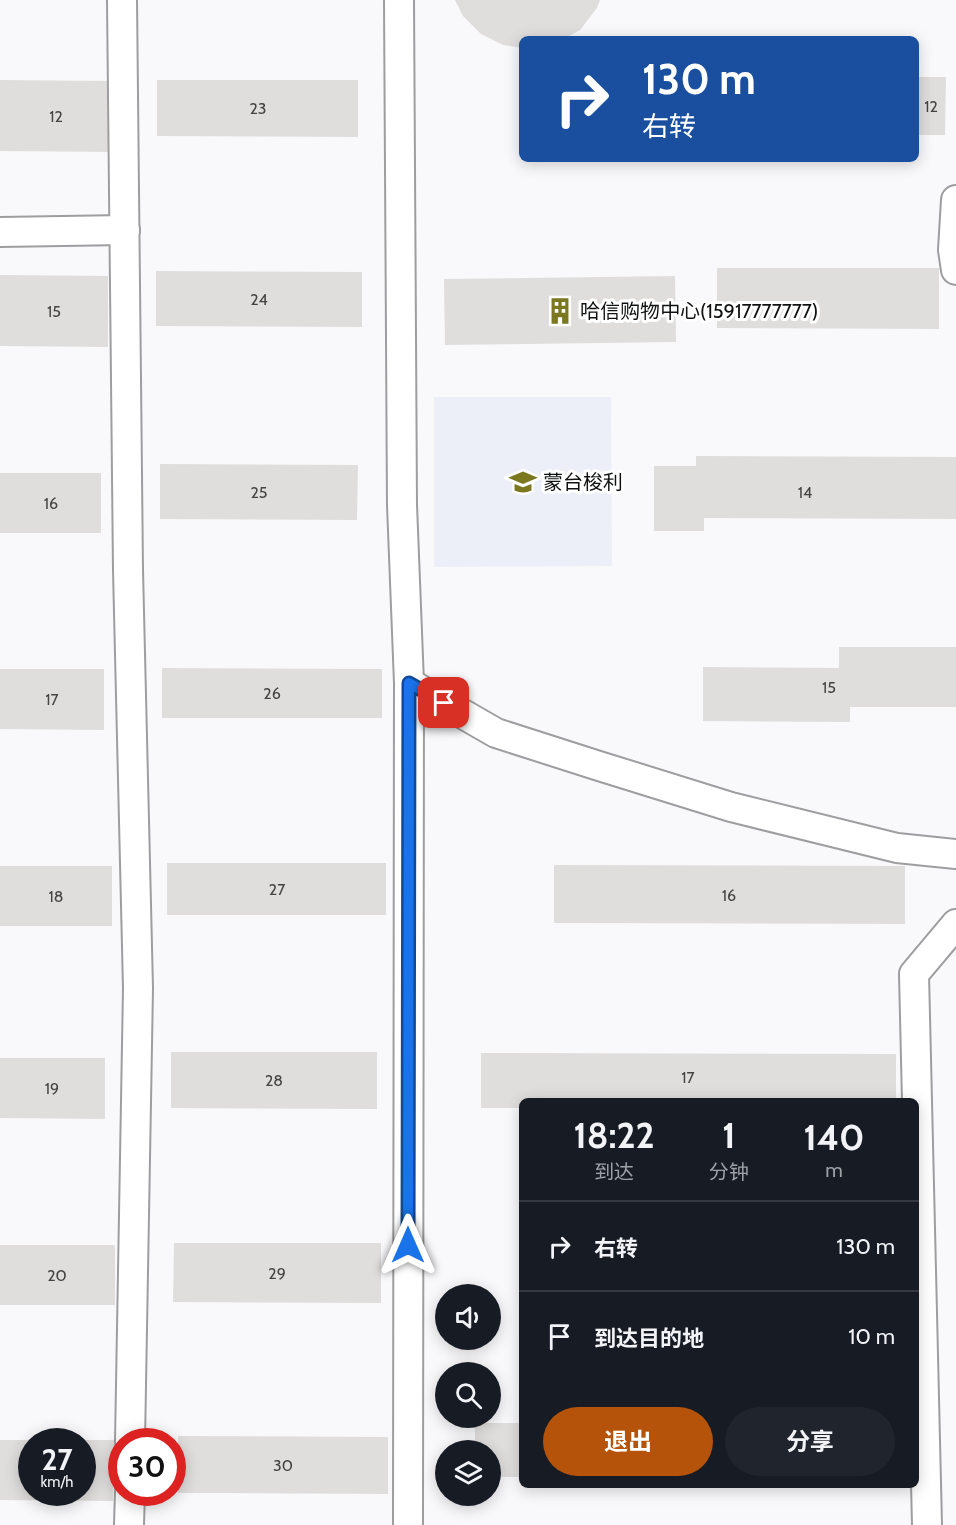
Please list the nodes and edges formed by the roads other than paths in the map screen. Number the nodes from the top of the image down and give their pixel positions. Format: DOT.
graph roads {
  1 [pos="122,0"];
  2 [pos="399,0"];
  3 [pos="956,200"];
  4 [pos="125,231"];
  5 [pos="0,232"];
  6 [pos="956,270"];
  7 [pos="409,683"];
  8 [pos="956,854"];
  9 [pos="956,924"];
  10 [pos="917,1098"];
  11 [pos="919,1186"];
  12 [pos="130,1428"];
  13 [pos="130,1506"];
  14 [pos="129,1525"];
  15 [pos="408,1525"];
  16 [pos="927,1525"];
  1 -- 4 [label="street"];
  2 -- 7 [label="street"];
  3 -- 6 [label="street"];
  4 -- 5 [label="street"];
  4 -- 12 [label="street"];
  7 -- 8 [label="street"];
  7 -- 15 [label="street"];
  9 -- 10 [label="street"];
  11 -- 16 [label="street"];
  13 -- 14 [label="street"];
}
